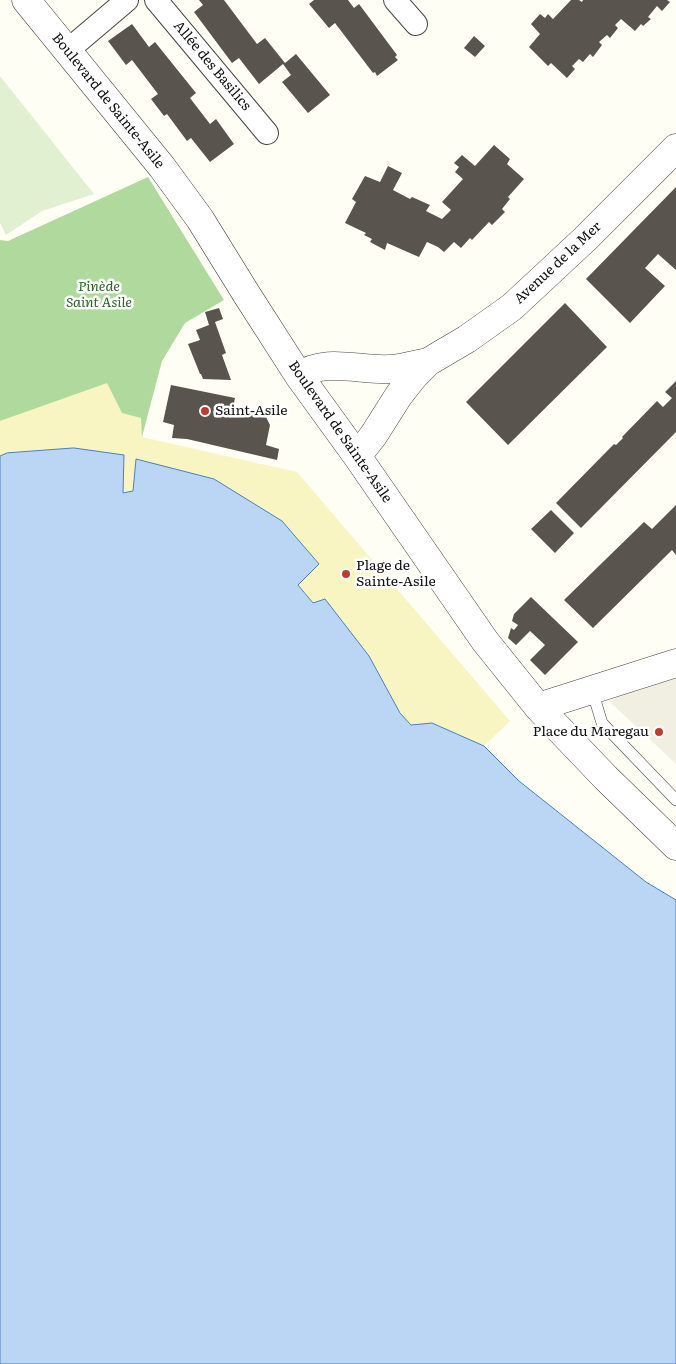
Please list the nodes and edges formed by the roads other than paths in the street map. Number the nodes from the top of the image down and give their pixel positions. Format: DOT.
graph roads {
  1 [pos="26,0"];
  2 [pos="127,0"];
  3 [pos="156,0"];
  4 [pos="395,0"];
  5 [pos="416,24"];
  6 [pos="67,51"];
  7 [pos="267,132"];
  8 [pos="676,148"];
  9 [pos="428,362"];
  10 [pos="299,376"];
  11 [pos="358,456"];
  12 [pos="676,663"];
  13 [pos="592,690"];
  14 [pos="538,707"];
  15 [pos="676,800"];
  16 [pos="676,846"];
  1 -- 6 [label="street, Boulevard de Sainte-Asile"];
  2 -- 6 [label="street"];
  3 -- 7 [label="street, Allée des Basilics"];
  4 -- 5 [label="street"];
  6 -- 10 [label="street, Boulevard de Sainte-Asile"];
  8 -- 9 [label="street, Avenue de la Mer"];
  9 -- 10 [label="street, Avenue de la Mer"];
  9 -- 11 [label="street, Avenue de la Mer"];
  10 -- 11 [label="street, Boulevard de Sainte-Asile"];
  11 -- 14 [label="street, Boulevard de Sainte-Asile"];
  12 -- 13 [label="street"];
  13 -- 14 [label="street"];
  13 -- 15 [label="lane"];
  14 -- 16 [label="street, Boulevard de Sainte-Asile"];
}
